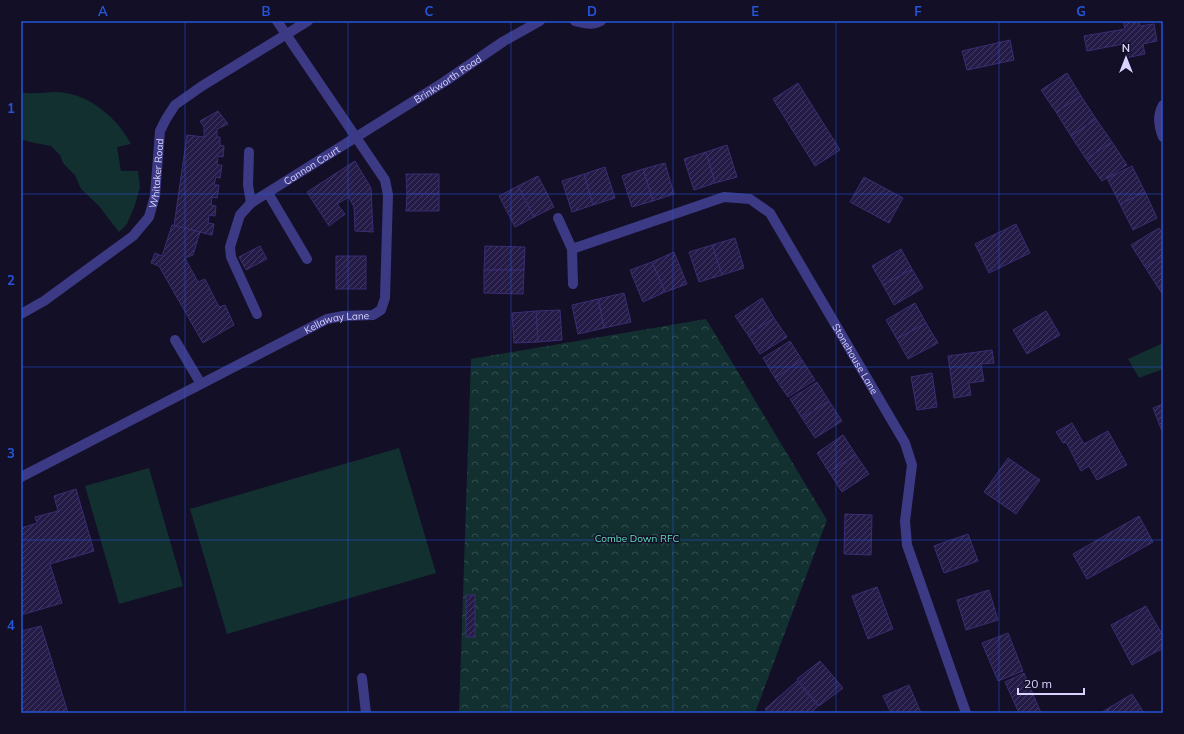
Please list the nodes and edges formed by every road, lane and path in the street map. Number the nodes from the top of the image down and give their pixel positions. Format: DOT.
graph roads {
  1 [pos="277,21"];
  2 [pos="308,21"];
  3 [pos="540,21"];
  4 [pos="574,21"];
  5 [pos="602,21"];
  6 [pos="286,35"];
  7 [pos="1163,105"];
  8 [pos="356,137"];
  9 [pos="1163,137"];
  10 [pos="249,152"];
  11 [pos="268,193"];
  12 [pos="251,203"];
  13 [pos="558,218"];
  14 [pos="572,249"];
  15 [pos="307,259"];
  16 [pos="573,284"];
  17 [pos="21,314"];
  18 [pos="257,314"];
  19 [pos="175,340"];
  20 [pos="201,384"];
  21 [pos="21,478"];
  22 [pos="362,678"];
  23 [pos="366,713"];
  24 [pos="966,713"];
  1 -- 6 [label="street, Kellaway Lane"];
  2 -- 6 [label="street, Whitaker Road"];
  3 -- 8 [label="street, Brinkworth Road"];
  4 -- 5 [label="street"];
  6 -- 8 [label="street, Kellaway Lane"];
  6 -- 17 [label="street, Whitaker Road"];
  7 -- 9 [label="street"];
  8 -- 11 [label="street, Cannon Court"];
  8 -- 20 [label="street, Kellaway Lane"];
  10 -- 12 [label="street"];
  11 -- 12 [label="street, Cannon Court"];
  11 -- 15 [label="street"];
  12 -- 18 [label="street, Cannon Court"];
  13 -- 14 [label="street"];
  14 -- 16 [label="street"];
  14 -- 24 [label="street, Stonehouse Lane"];
  19 -- 20 [label="street"];
  20 -- 21 [label="street, Kellaway Lane"];
  22 -- 23 [label="street"];
}
